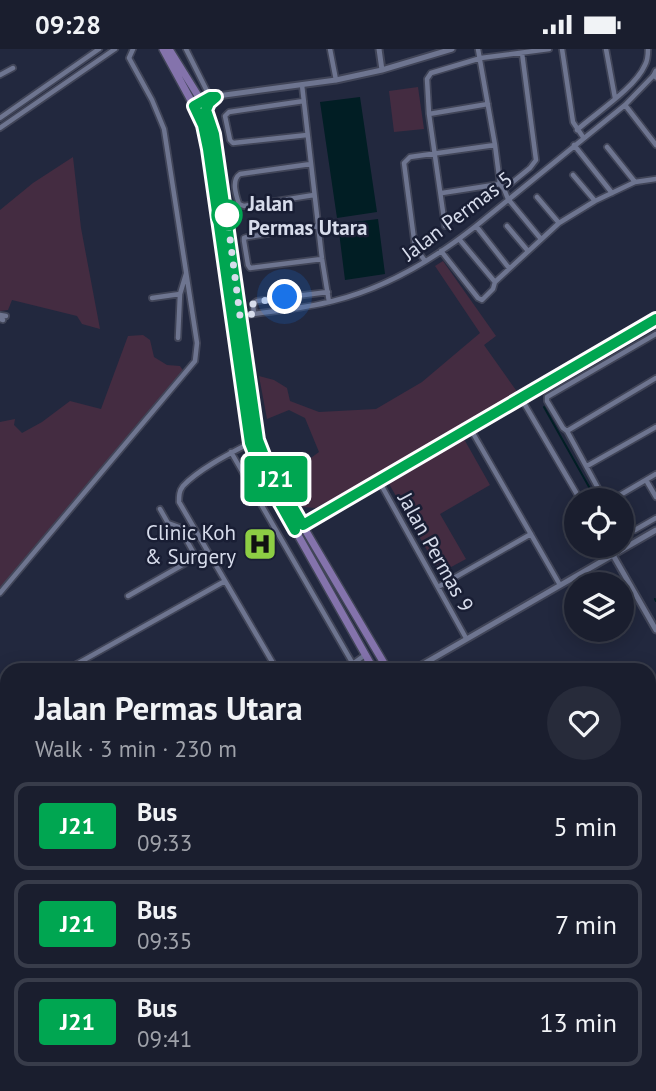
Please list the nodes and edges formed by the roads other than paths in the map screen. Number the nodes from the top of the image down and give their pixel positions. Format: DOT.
graph roads {
  1 [pos="99,49"];
  2 [pos="114,49"];
  3 [pos="133,49"];
  4 [pos="163,49"];
  5 [pos="169,49"];
  6 [pos="186,49"];
  7 [pos="330,49"];
  8 [pos="379,49"];
  9 [pos="452,49"];
  10 [pos="478,49"];
  11 [pos="549,49"];
  12 [pos="562,49"];
  13 [pos="606,49"];
  14 [pos="648,49"];
  15 [pos="522,53"];
  16 [pos="89,56"];
  17 [pos="481,58"];
  18 [pos="94,63"];
  19 [pos="13,68"];
  20 [pos="382,70"];
  21 [pos="655,74"];
  22 [pos="0,75"];
  23 [pos="336,80"];
  24 [pos="302,85"];
  25 [pos="213,97"];
  26 [pos="615,99"];
  27 [pos="304,101"];
  28 [pos="488,104"];
  29 [pos="625,105"];
  30 [pos="201,106"];
  31 [pos="429,114"];
  32 [pos="0,118"];
  33 [pos="0,128"];
  34 [pos="577,130"];
  35 [pos="307,135"];
  36 [pos="583,137"];
  37 [pos="495,145"];
  38 [pos="574,145"];
  39 [pos="656,145"];
  40 [pos="607,147"];
  41 [pos="435,153"];
  42 [pos="311,164"];
  43 [pos="573,175"];
  44 [pos="656,179"];
  45 [pos="635,182"];
  46 [pos="502,186"];
  47 [pos="441,193"];
  48 [pos="612,193"];
  49 [pos="314,195"];
  50 [pos="537,197"];
  51 [pos="508,199"];
  52 [pos="596,201"];
  53 [pos="559,223"];
  54 [pos="318,226"];
  55 [pos="445,226"];
  56 [pos="476,226"];
  57 [pos="507,226"];
  58 [pos="459,239"];
  59 [pos="541,239"];
  60 [pos="441,251"];
  61 [pos="528,251"];
  62 [pos="322,259"];
  63 [pos="425,261"];
  64 [pos="509,268"];
  65 [pos="186,273"];
  66 [pos="495,282"];
  67 [pos="328,292"];
  68 [pos="180,294"];
  69 [pos="152,298"];
  70 [pos="330,302"];
  71 [pos="254,314"];
  72 [pos="240,316"];
  73 [pos="653,321"];
  74 [pos="656,333"];
  75 [pos="178,338"];
  76 [pos="656,378"];
  77 [pos="521,398"];
  78 [pos="656,427"];
  79 [pos="470,428"];
  80 [pos="567,431"];
  81 [pos="250,443"];
  82 [pos="231,452"];
  83 [pos="587,466"];
  84 [pos="656,474"];
  85 [pos="646,480"];
  86 [pos="379,481"];
  87 [pos="573,488"];
  88 [pos="601,488"];
  89 [pos="631,488"];
  90 [pos="656,498"];
  91 [pos="160,509"];
  92 [pos="656,518"];
  93 [pos="303,525"];
  94 [pos="295,530"];
  95 [pos="634,530"];
  96 [pos="656,530"];
  97 [pos="531,534"];
  98 [pos="634,543"];
  99 [pos="207,551"];
  100 [pos="196,557"];
  101 [pos="608,558"];
  102 [pos="615,558"];
  103 [pos="225,581"];
  104 [pos="560,585"];
  105 [pos="340,587"];
  106 [pos="438,587"];
  107 [pos="0,593"];
  108 [pos="332,593"];
  109 [pos="128,596"];
  110 [pos="656,630"];
  111 [pos="466,638"];
  112 [pos="367,658"];
  113 [pos="79,663"];
  114 [pos="273,663"];
  115 [pos="353,663"];
  116 [pos="356,663"];
  117 [pos="361,663"];
  118 [pos="370,663"];
  119 [pos="384,663"];
  120 [pos="425,663"];
  1 -- 16 [label="street"];
  2 -- 18 [label="street"];
  3 -- 65 [label="street"];
  4 -- 30 [label="main road"];
  5 -- 30 [label="main road"];
  6 -- 25 [label="street"];
  7 -- 23 [label="street"];
  8 -- 20 [label="street"];
  9 -- 20 [label="street"];
  10 -- 17 [label="street"];
  11 -- 15 [label="street"];
  12 -- 34 [label="street"];
  13 -- 26 [label="street"];
  14 -- 26 [label="street"];
  15 -- 17 [label="street"];
  15 -- 46 [label="street"];
  16 -- 18 [label="street"];
  16 -- 32 [label="street"];
  17 -- 28 [label="street"];
  17 -- 31 [label="street"];
  18 -- 33 [label="street"];
  19 -- 22 [label="street"];
  20 -- 23 [label="street"];
  21 -- 29 [label="street, Jalan Permas 5"];
  23 -- 24 [label="street"];
  24 -- 25 [label="street"];
  24 -- 27 [label="street"];
  25 -- 30 [label="street"];
  26 -- 34 [label="street"];
  27 -- 35 [label="street"];
  27 -- 35 [label="street"];
  28 -- 31 [label="street"];
  28 -- 37 [label="street"];
  29 -- 36 [label="street, Jalan Permas 5"];
  29 -- 39 [label="street"];
  30 -- 72 [label="main road"];
  30 -- 81 [label="main road"];
  31 -- 41 [label="street"];
  34 -- 36 [label="street"];
  35 -- 42 [label="street"];
  36 -- 38 [label="street, Jalan Permas 5"];
  37 -- 41 [label="street"];
  37 -- 46 [label="street"];
  38 -- 48 [label="street"];
  38 -- 51 [label="street, Jalan Permas 5"];
  40 -- 45 [label="street"];
  41 -- 47 [label="street"];
  41 -- 63 [label="street"];
  42 -- 49 [label="street"];
  42 -- 49 [label="street"];
  43 -- 52 [label="street"];
  44 -- 45 [label="street"];
  45 -- 48 [label="street"];
  46 -- 47 [label="street"];
  46 -- 51 [label="street"];
  47 -- 55 [label="street"];
  48 -- 52 [label="street"];
  49 -- 54 [label="street"];
  50 -- 53 [label="street"];
  51 -- 56 [label="street, Jalan Permas 5"];
  51 -- 59 [label="street"];
  52 -- 53 [label="street"];
  53 -- 59 [label="street"];
  54 -- 62 [label="street"];
  54 -- 62 [label="street"];
  56 -- 58 [label="street, Jalan Permas 5"];
  56 -- 64 [label="street"];
  57 -- 61 [label="street"];
  58 -- 60 [label="street, Jalan Permas 5"];
  58 -- 66 [label="street"];
  59 -- 61 [label="street"];
  60 -- 63 [label="street, Jalan Permas 5"];
  60 -- 66 [label="street"];
  61 -- 64 [label="street"];
  62 -- 67 [label="street"];
  63 -- 70 [label="street, Jalan Permas 5"];
  64 -- 66 [label="street"];
  65 -- 68 [label="street"];
  65 -- 107 [label="street"];
  67 -- 70 [label="street"];
  67 -- 71 [label="street"];
  68 -- 69 [label="street"];
  68 -- 75 [label="street"];
  70 -- 71 [label="street, Jalan Permas 5"];
  71 -- 72 [label="street, Jalan Permas 5"];
  72 -- 93 [label="main road"];
  73 -- 74 [label="street"];
  73 -- 77 [label="street"];
  74 -- 80 [label="street"];
  76 -- 80 [label="street"];
  77 -- 79 [label="street"];
  77 -- 87 [label="street"];
  78 -- 83 [label="street"];
  79 -- 86 [label="street"];
  79 -- 97 [label="street"];
  80 -- 83 [label="street"];
  81 -- 82 [label="street"];
  81 -- 94 [label="main road"];
  82 -- 99 [label="street"];
  82 -- 115 [label="street"];
  83 -- 88 [label="street"];
  84 -- 85 [label="street"];
  85 -- 89 [label="street"];
  85 -- 90 [label="street"];
  86 -- 93 [label="street"];
  86 -- 106 [label="street, Jalan Permas 9"];
  91 -- 100 [label="street"];
  92 -- 95 [label="street"];
  93 -- 94 [label="street"];
  93 -- 105 [label="main road"];
  94 -- 108 [label="main road"];
  96 -- 98 [label="street"];
  97 -- 104 [label="street"];
  97 -- 106 [label="street"];
  99 -- 100 [label="street"];
  99 -- 103 [label="street"];
  100 -- 109 [label="street"];
  101 -- 104 [label="street"];
  102 -- 110 [label="street"];
  103 -- 113 [label="street"];
  103 -- 114 [label="street"];
  104 -- 111 [label="street"];
  105 -- 108 [label="main road"];
  105 -- 119 [label="main road"];
  106 -- 111 [label="street, Jalan Permas 9"];
  108 -- 112 [label="main road"];
  111 -- 120 [label="street"];
  112 -- 116 [label="street"];
  112 -- 117 [label="street"];
  112 -- 118 [label="main road"];
}
